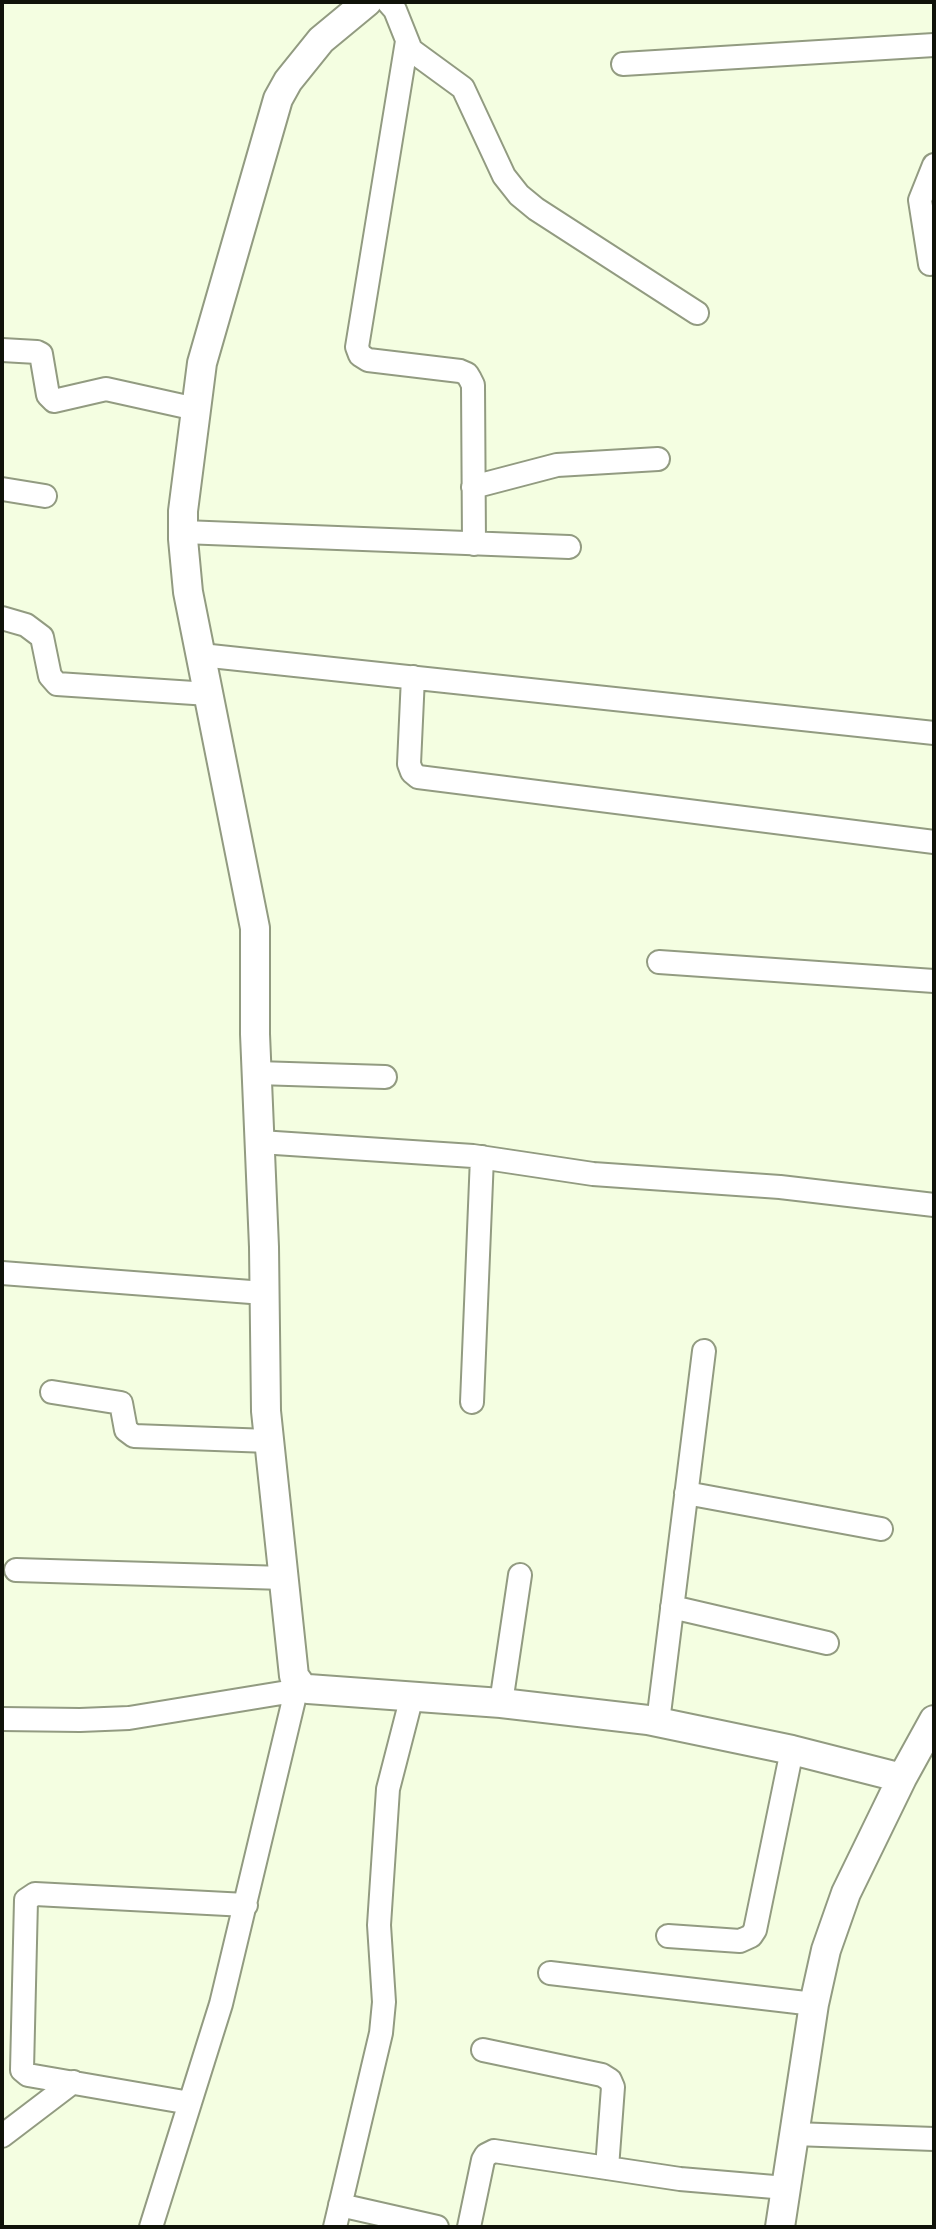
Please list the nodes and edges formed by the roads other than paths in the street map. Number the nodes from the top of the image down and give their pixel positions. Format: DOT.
graph roads {
  1 [pos="367,2"];
  2 [pos="388,2"];
  3 [pos="407,41"];
  4 [pos="934,45"];
  5 [pos="623,64"];
  6 [pos="934,165"];
  7 [pos="930,264"];
  8 [pos="697,313"];
  9 [pos="2,350"];
  10 [pos="196,409"];
  11 [pos="658,459"];
  12 [pos="473,487"];
  13 [pos="2,489"];
  14 [pos="45,496"];
  15 [pos="183,532"];
  16 [pos="474,544"];
  17 [pos="569,547"];
  18 [pos="2,618"];
  19 [pos="201,655"];
  20 [pos="413,677"];
  21 [pos="209,694"];
  22 [pos="934,733"];
  23 [pos="934,842"];
  24 [pos="659,962"];
  25 [pos="934,981"];
  26 [pos="257,1073"];
  27 [pos="385,1077"];
  28 [pos="260,1142"];
  29 [pos="482,1157"];
  30 [pos="934,1205"];
  31 [pos="2,1273"];
  32 [pos="264,1293"];
  33 [pos="704,1351"];
  34 [pos="52,1392"];
  35 [pos="472,1402"];
  36 [pos="269,1441"];
  37 [pos="686,1493"];
  38 [pos="881,1529"];
  39 [pos="16,1570"];
  40 [pos="520,1575"];
  41 [pos="284,1578"];
  42 [pos="672,1607"];
  43 [pos="827,1643"];
  44 [pos="302,1690"];
  45 [pos="412,1696"];
  46 [pos="501,1703"];
  47 [pos="2,1719"];
  48 [pos="934,1720"];
  49 [pos="658,1722"];
  50 [pos="792,1750"];
  51 [pos="902,1778"];
  52 [pos="246,1905"];
  53 [pos="668,1936"];
  54 [pos="550,1973"];
  55 [pos="814,2004"];
  56 [pos="483,2050"];
  57 [pos="73,2082"];
  58 [pos="190,2103"];
  59 [pos="794,2134"];
  60 [pos="2,2136"];
  61 [pos="934,2139"];
  62 [pos="607,2168"];
  63 [pos="786,2188"];
  64 [pos="338,2216"];
  65 [pos="151,2227"];
  66 [pos="437,2227"];
  67 [pos="469,2227"];
  68 [pos="780,2227"];
  1 -- 10 [label="street"];
  2 -- 3 [label="street"];
  3 -- 8 [label="street"];
  3 -- 12 [label="street"];
  4 -- 5 [label="street"];
  6 -- 7 [label="street"];
  9 -- 10 [label="street"];
  10 -- 15 [label="street"];
  11 -- 12 [label="street"];
  12 -- 16 [label="street"];
  13 -- 14 [label="street"];
  15 -- 16 [label="street"];
  15 -- 19 [label="street"];
  16 -- 17 [label="street"];
  18 -- 21 [label="street"];
  19 -- 20 [label="street"];
  19 -- 21 [label="street"];
  20 -- 22 [label="street"];
  20 -- 23 [label="street"];
  21 -- 26 [label="street"];
  24 -- 25 [label="street"];
  26 -- 27 [label="street"];
  26 -- 28 [label="street"];
  28 -- 29 [label="street"];
  28 -- 32 [label="street"];
  29 -- 30 [label="street"];
  29 -- 35 [label="street"];
  31 -- 32 [label="street"];
  32 -- 36 [label="street"];
  33 -- 37 [label="street"];
  34 -- 36 [label="street"];
  36 -- 41 [label="street"];
  37 -- 38 [label="street"];
  37 -- 42 [label="street"];
  39 -- 41 [label="street"];
  40 -- 46 [label="street"];
  41 -- 44 [label="street"];
  42 -- 43 [label="street"];
  42 -- 49 [label="street"];
  44 -- 45 [label="street"];
  44 -- 47 [label="street"];
  44 -- 52 [label="street"];
  45 -- 46 [label="street"];
  45 -- 64 [label="street"];
  46 -- 49 [label="street"];
  48 -- 51 [label="street"];
  49 -- 50 [label="street"];
  50 -- 51 [label="street"];
  50 -- 53 [label="street"];
  51 -- 55 [label="street"];
  52 -- 57 [label="street"];
  52 -- 58 [label="street"];
  54 -- 55 [label="street"];
  55 -- 59 [label="street"];
  56 -- 62 [label="street"];
  57 -- 58 [label="street"];
  57 -- 60 [label="street"];
  58 -- 65 [label="street"];
  59 -- 61 [label="street"];
  59 -- 63 [label="street"];
  62 -- 63 [label="street"];
  62 -- 67 [label="street"];
  63 -- 68 [label="street"];
  64 -- 66 [label="street"];
}
